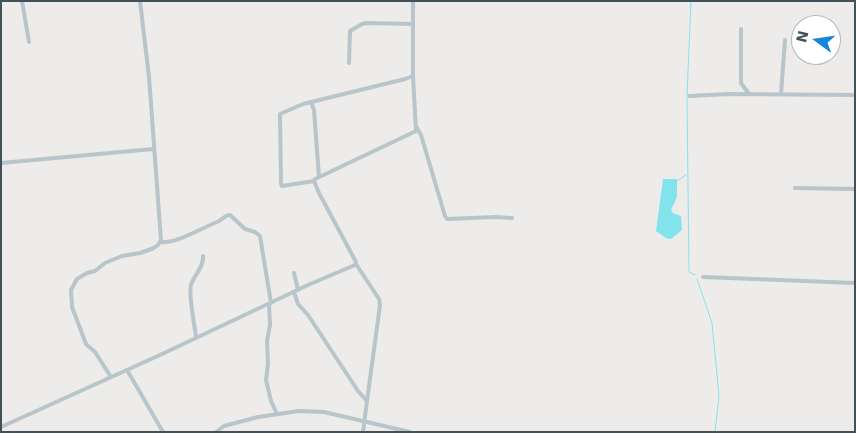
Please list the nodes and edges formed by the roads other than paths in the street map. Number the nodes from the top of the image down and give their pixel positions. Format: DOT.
graph roads {
  1 [pos="22,1"];
  2 [pos="140,1"];
  3 [pos="413,1"];
  4 [pos="413,24"];
  5 [pos="741,29"];
  6 [pos="785,40"];
  7 [pos="29,42"];
  8 [pos="349,63"];
  9 [pos="413,76"];
  10 [pos="748,94"];
  11 [pos="782,94"];
  12 [pos="855,95"];
  13 [pos="689,96"];
  14 [pos="311,102"];
  15 [pos="417,128"];
  16 [pos="153,149"];
  17 [pos="1,164"];
  18 [pos="318,177"];
  19 [pos="314,181"];
  20 [pos="795,188"];
  21 [pos="855,189"];
  22 [pos="512,218"];
  23 [pos="160,242"];
  24 [pos="203,256"];
  25 [pos="356,263"];
  26 [pos="294,273"];
  27 [pos="703,277"];
  28 [pos="855,283"];
  29 [pos="296,291"];
  30 [pos="270,303"];
  31 [pos="196,338"];
  32 [pos="128,370"];
  33 [pos="111,377"];
  34 [pos="367,401"];
  35 [pos="277,414"];
  36 [pos="366,421"];
  37 [pos="1,427"];
  38 [pos="163,432"];
  39 [pos="216,432"];
  40 [pos="363,432"];
  41 [pos="410,432"];
  1 -- 7 [label="street"];
  2 -- 16 [label="street"];
  3 -- 4 [label="street"];
  4 -- 8 [label="street"];
  4 -- 9 [label="street"];
  5 -- 10 [label="street"];
  6 -- 11 [label="street"];
  9 -- 14 [label="street"];
  9 -- 15 [label="street"];
  10 -- 11 [label="street"];
  10 -- 13 [label="street"];
  11 -- 12 [label="street"];
  14 -- 18 [label="street"];
  14 -- 19 [label="street"];
  15 -- 18 [label="street"];
  15 -- 22 [label="street"];
  16 -- 17 [label="street"];
  16 -- 23 [label="street"];
  18 -- 19 [label="street"];
  19 -- 25 [label="street"];
  20 -- 21 [label="street"];
  23 -- 30 [label="street"];
  23 -- 33 [label="street"];
  24 -- 31 [label="street"];
  25 -- 29 [label="street"];
  25 -- 34 [label="street"];
  26 -- 29 [label="street"];
  27 -- 28 [label="street"];
  29 -- 30 [label="street"];
  29 -- 34 [label="street"];
  30 -- 31 [label="street"];
  30 -- 35 [label="street"];
  31 -- 32 [label="street"];
  32 -- 33 [label="street"];
  32 -- 38 [label="street"];
  33 -- 37 [label="street"];
  34 -- 36 [label="street"];
  35 -- 36 [label="street"];
  35 -- 39 [label="street"];
  36 -- 40 [label="street"];
  36 -- 41 [label="street"];
}
